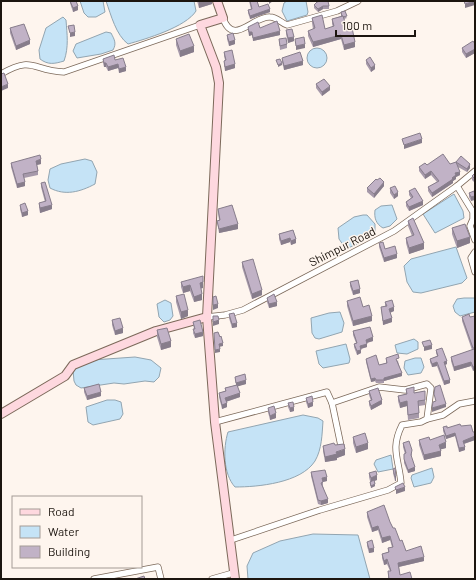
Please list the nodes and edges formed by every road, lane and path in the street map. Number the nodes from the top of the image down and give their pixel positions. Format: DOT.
graph roads {
  1 [pos="217,1"];
  2 [pos="358,1"];
  3 [pos="223,18"];
  4 [pos="200,24"];
  5 [pos="1,74"];
  6 [pos="475,171"];
  7 [pos="457,186"];
  8 [pos="475,240"];
  9 [pos="475,252"];
  10 [pos="475,272"];
  11 [pos="207,317"];
  12 [pos="475,401"];
  13 [pos="332,403"];
  14 [pos="1,414"];
  15 [pos="427,419"];
  16 [pos="215,422"];
  17 [pos="341,446"];
  18 [pos="230,540"];
  19 [pos="234,576"];
  20 [pos="94,579"];
  21 [pos="161,579"];
  22 [pos="212,579"];
  1 -- 3 [label="street"];
  2 -- 3 [label="street"];
  3 -- 4 [label="street"];
  4 -- 5 [label="street"];
  4 -- 11 [label="street"];
  6 -- 7 [label="street, Shimpur Road"];
  7 -- 8 [label="street"];
  7 -- 11 [label="street, Shimpur Road"];
  9 -- 10 [label="street"];
  11 -- 14 [label="street"];
  11 -- 16 [label="street"];
  12 -- 15 [label="street"];
  13 -- 15 [label="street"];
  13 -- 16 [label="street"];
  13 -- 17 [label="street"];
  15 -- 18 [label="street"];
  16 -- 18 [label="street"];
  18 -- 19 [label="street"];
  19 -- 22 [label="street"];
  20 -- 21 [label="street"];
}
